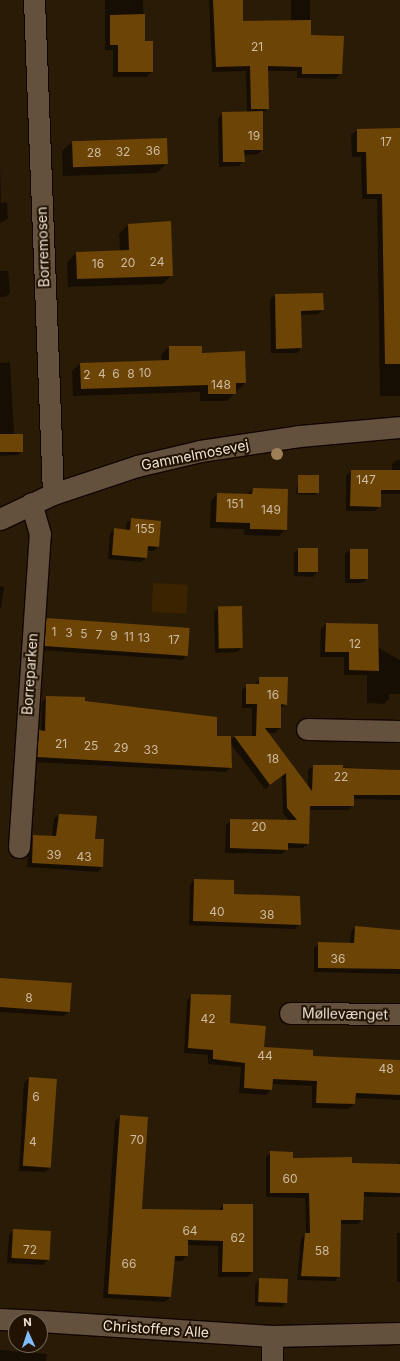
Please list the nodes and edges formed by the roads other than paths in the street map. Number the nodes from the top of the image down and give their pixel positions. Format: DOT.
graph roads {
  1 [pos="34,0"];
  2 [pos="400,427"];
  3 [pos="53,494"];
  4 [pos="31,503"];
  5 [pos="0,519"];
  6 [pos="308,729"];
  7 [pos="400,731"];
  8 [pos="19,847"];
  9 [pos="290,1013"];
  10 [pos="400,1014"];
  11 [pos="48,1322"];
  12 [pos="400,1333"];
  13 [pos="272,1336"];
  14 [pos="272,1361"];
  1 -- 3 [label="street, Borremosen"];
  2 -- 3 [label="street, Gammelmosevej"];
  3 -- 4 [label="street, Gammelmosevej"];
  4 -- 5 [label="street, Gammelmosevej"];
  4 -- 8 [label="street, Borreparken"];
  6 -- 7 [label="street"];
  9 -- 10 [label="street, Møllevænget"];
  11 -- 13 [label="street, Christoffers Alle"];
  12 -- 13 [label="street, Christoffers Alle"];
  13 -- 14 [label="street"];
}
